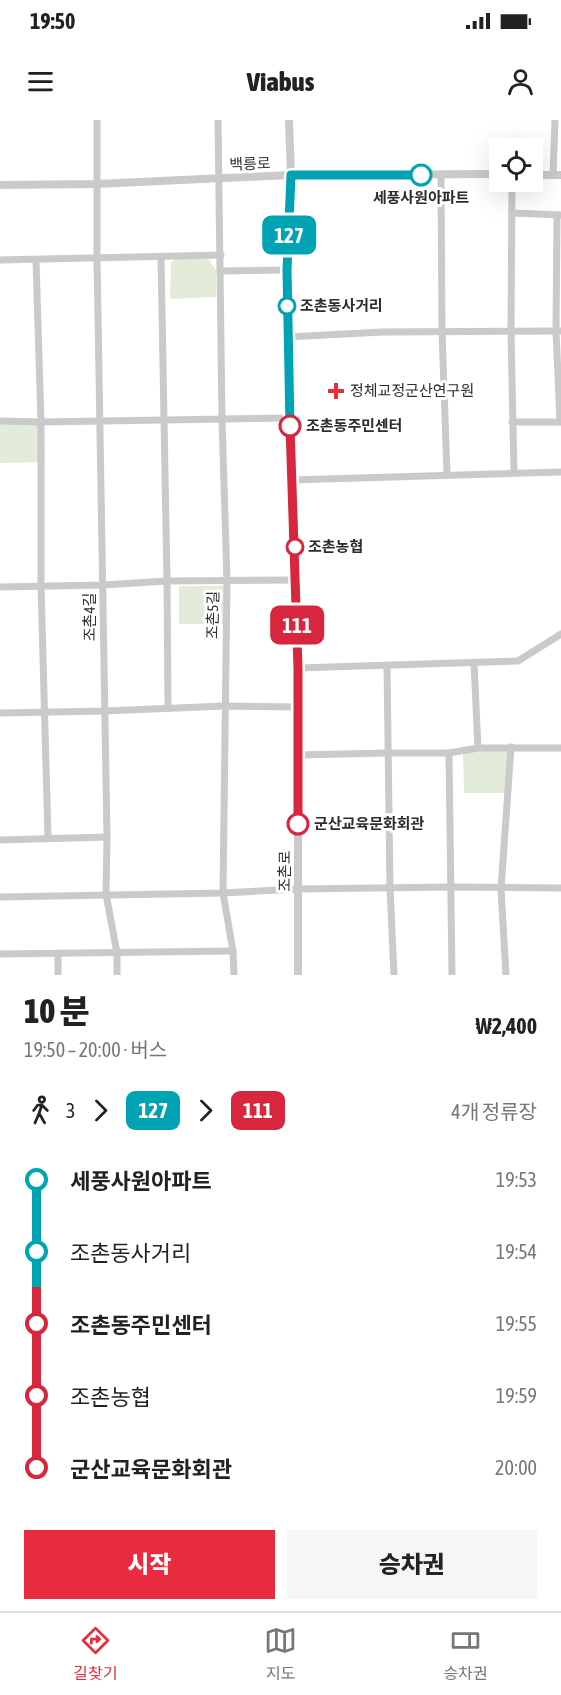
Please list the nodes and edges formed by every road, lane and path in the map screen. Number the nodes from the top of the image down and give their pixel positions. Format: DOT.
graph roads {
  1 [pos="97,120"];
  2 [pos="218,120"];
  3 [pos="290,120"];
  4 [pos="555,120"];
  5 [pos="489,174"];
  6 [pos="291,175"];
  7 [pos="441,175"];
  8 [pos="557,175"];
  9 [pos="219,178"];
  10 [pos="96,184"];
  11 [pos="0,185"];
  12 [pos="512,192"];
  13 [pos="512,213"];
  14 [pos="559,215"];
  15 [pos="221,255"];
  16 [pos="161,257"];
  17 [pos="97,258"];
  18 [pos="0,260"];
  19 [pos="36,260"];
  20 [pos="287,270"];
  21 [pos="220,271"];
  22 [pos="511,330"];
  23 [pos="442,331"];
  24 [pos="558,331"];
  25 [pos="287,338"];
  26 [pos="290,418"];
  27 [pos="164,419"];
  28 [pos="222,419"];
  29 [pos="0,421"];
  30 [pos="99,421"];
  31 [pos="41,422"];
  32 [pos="512,422"];
  33 [pos="560,422"];
  34 [pos="561,472"];
  35 [pos="513,473"];
  36 [pos="447,474"];
  37 [pos="291,480"];
  38 [pos="296,580"];
  39 [pos="167,581"];
  40 [pos="227,581"];
  41 [pos="41,585"];
  42 [pos="103,585"];
  43 [pos="0,587"];
  44 [pos="561,634"];
  45 [pos="474,663"];
  46 [pos="387,665"];
  47 [pos="298,668"];
  48 [pos="225,706"];
  49 [pos="299,707"];
  50 [pos="168,708"];
  51 [pos="105,711"];
  52 [pos="45,712"];
  53 [pos="0,713"];
  54 [pos="511,747"];
  55 [pos="478,748"];
  56 [pos="561,748"];
  57 [pos="387,753"];
  58 [pos="449,753"];
  59 [pos="298,755"];
  60 [pos="107,837"];
  61 [pos="48,838"];
  62 [pos="0,840"];
  63 [pos="450,887"];
  64 [pos="390,888"];
  65 [pos="561,888"];
  66 [pos="298,889"];
  67 [pos="501,889"];
  68 [pos="223,892"];
  69 [pos="106,894"];
  70 [pos="0,897"];
  71 [pos="233,951"];
  72 [pos="117,953"];
  73 [pos="0,954"];
  74 [pos="58,954"];
  75 [pos="58,975"];
  76 [pos="117,975"];
  77 [pos="234,975"];
  78 [pos="298,975"];
  79 [pos="394,975"];
  80 [pos="452,975"];
  81 [pos="506,975"];
  1 -- 10 [label="street"];
  2 -- 9 [label="street, 백릉로"];
  3 -- 6 [label="street, 조촌로"];
  4 -- 8 [label="street"];
  5 -- 7 [label="street, 백릉로"];
  6 -- 7 [label="street, 백릉로"];
  6 -- 9 [label="street, 백릉로"];
  6 -- 20 [label="street, 조촌로"];
  7 -- 23 [label="street"];
  9 -- 10 [label="street, 백릉로"];
  9 -- 15 [label="street, 조촌5길"];
  10 -- 11 [label="street, 백릉로"];
  10 -- 17 [label="street, 조촌4길"];
  12 -- 13 [label="street"];
  13 -- 14 [label="street"];
  13 -- 22 [label="street"];
  14 -- 24 [label="street"];
  15 -- 16 [label="street"];
  15 -- 21 [label="street, 조촌5길"];
  16 -- 17 [label="street"];
  16 -- 27 [label="street"];
  17 -- 19 [label="street"];
  17 -- 30 [label="street, 조촌4길"];
  18 -- 19 [label="street"];
  19 -- 31 [label="street"];
  20 -- 21 [label="street"];
  20 -- 25 [label="street, 조촌로"];
  21 -- 28 [label="street, 조촌5길"];
  22 -- 23 [label="street"];
  22 -- 24 [label="street"];
  22 -- 32 [label="street"];
  23 -- 25 [label="street"];
  23 -- 36 [label="street"];
  24 -- 33 [label="street"];
  25 -- 26 [label="street, 조촌로"];
  26 -- 28 [label="street"];
  26 -- 37 [label="street, 조촌로"];
  27 -- 28 [label="street"];
  27 -- 30 [label="street"];
  27 -- 39 [label="street"];
  28 -- 40 [label="street, 조촌5길"];
  29 -- 31 [label="street"];
  30 -- 31 [label="street"];
  30 -- 42 [label="street, 조촌4길"];
  31 -- 41 [label="street"];
  32 -- 33 [label="street"];
  32 -- 35 [label="street"];
  34 -- 35 [label="street"];
  35 -- 36 [label="street"];
  36 -- 37 [label="street"];
  37 -- 38 [label="street, 조촌로"];
  38 -- 40 [label="street"];
  38 -- 47 [label="street, 조촌로"];
  39 -- 40 [label="street"];
  39 -- 42 [label="street"];
  39 -- 50 [label="street"];
  40 -- 48 [label="street, 조촌5길"];
  41 -- 42 [label="street"];
  41 -- 43 [label="street"];
  41 -- 52 [label="street"];
  42 -- 51 [label="street, 조촌4길"];
  44 -- 45 [label="street"];
  45 -- 46 [label="street"];
  45 -- 55 [label="street"];
  46 -- 47 [label="street"];
  46 -- 57 [label="street"];
  47 -- 49 [label="street, 조촌로"];
  48 -- 49 [label="street"];
  48 -- 50 [label="street"];
  48 -- 68 [label="street, 조촌5길"];
  49 -- 59 [label="street, 조촌로"];
  50 -- 51 [label="street"];
  51 -- 52 [label="street"];
  51 -- 60 [label="street, 조촌4길"];
  52 -- 53 [label="street"];
  52 -- 61 [label="street"];
  54 -- 55 [label="street"];
  54 -- 56 [label="street"];
  54 -- 67 [label="street"];
  55 -- 58 [label="street"];
  57 -- 58 [label="street"];
  57 -- 59 [label="street"];
  57 -- 64 [label="street"];
  58 -- 63 [label="street"];
  59 -- 66 [label="street, 조촌로"];
  60 -- 61 [label="street"];
  60 -- 69 [label="street, 조촌4길"];
  61 -- 62 [label="street"];
  63 -- 64 [label="street"];
  63 -- 67 [label="street"];
  63 -- 80 [label="street"];
  64 -- 66 [label="street"];
  64 -- 79 [label="street"];
  65 -- 67 [label="street"];
  66 -- 68 [label="street"];
  66 -- 78 [label="street, 조촌로"];
  67 -- 81 [label="street"];
  68 -- 69 [label="street"];
  68 -- 71 [label="street, 조촌5길"];
  69 -- 70 [label="street"];
  69 -- 72 [label="street, 조촌4길"];
  71 -- 72 [label="street"];
  71 -- 77 [label="street, 조촌5길"];
  72 -- 74 [label="street"];
  72 -- 76 [label="street, 조촌4길"];
  73 -- 74 [label="street"];
  74 -- 75 [label="street"];
}
